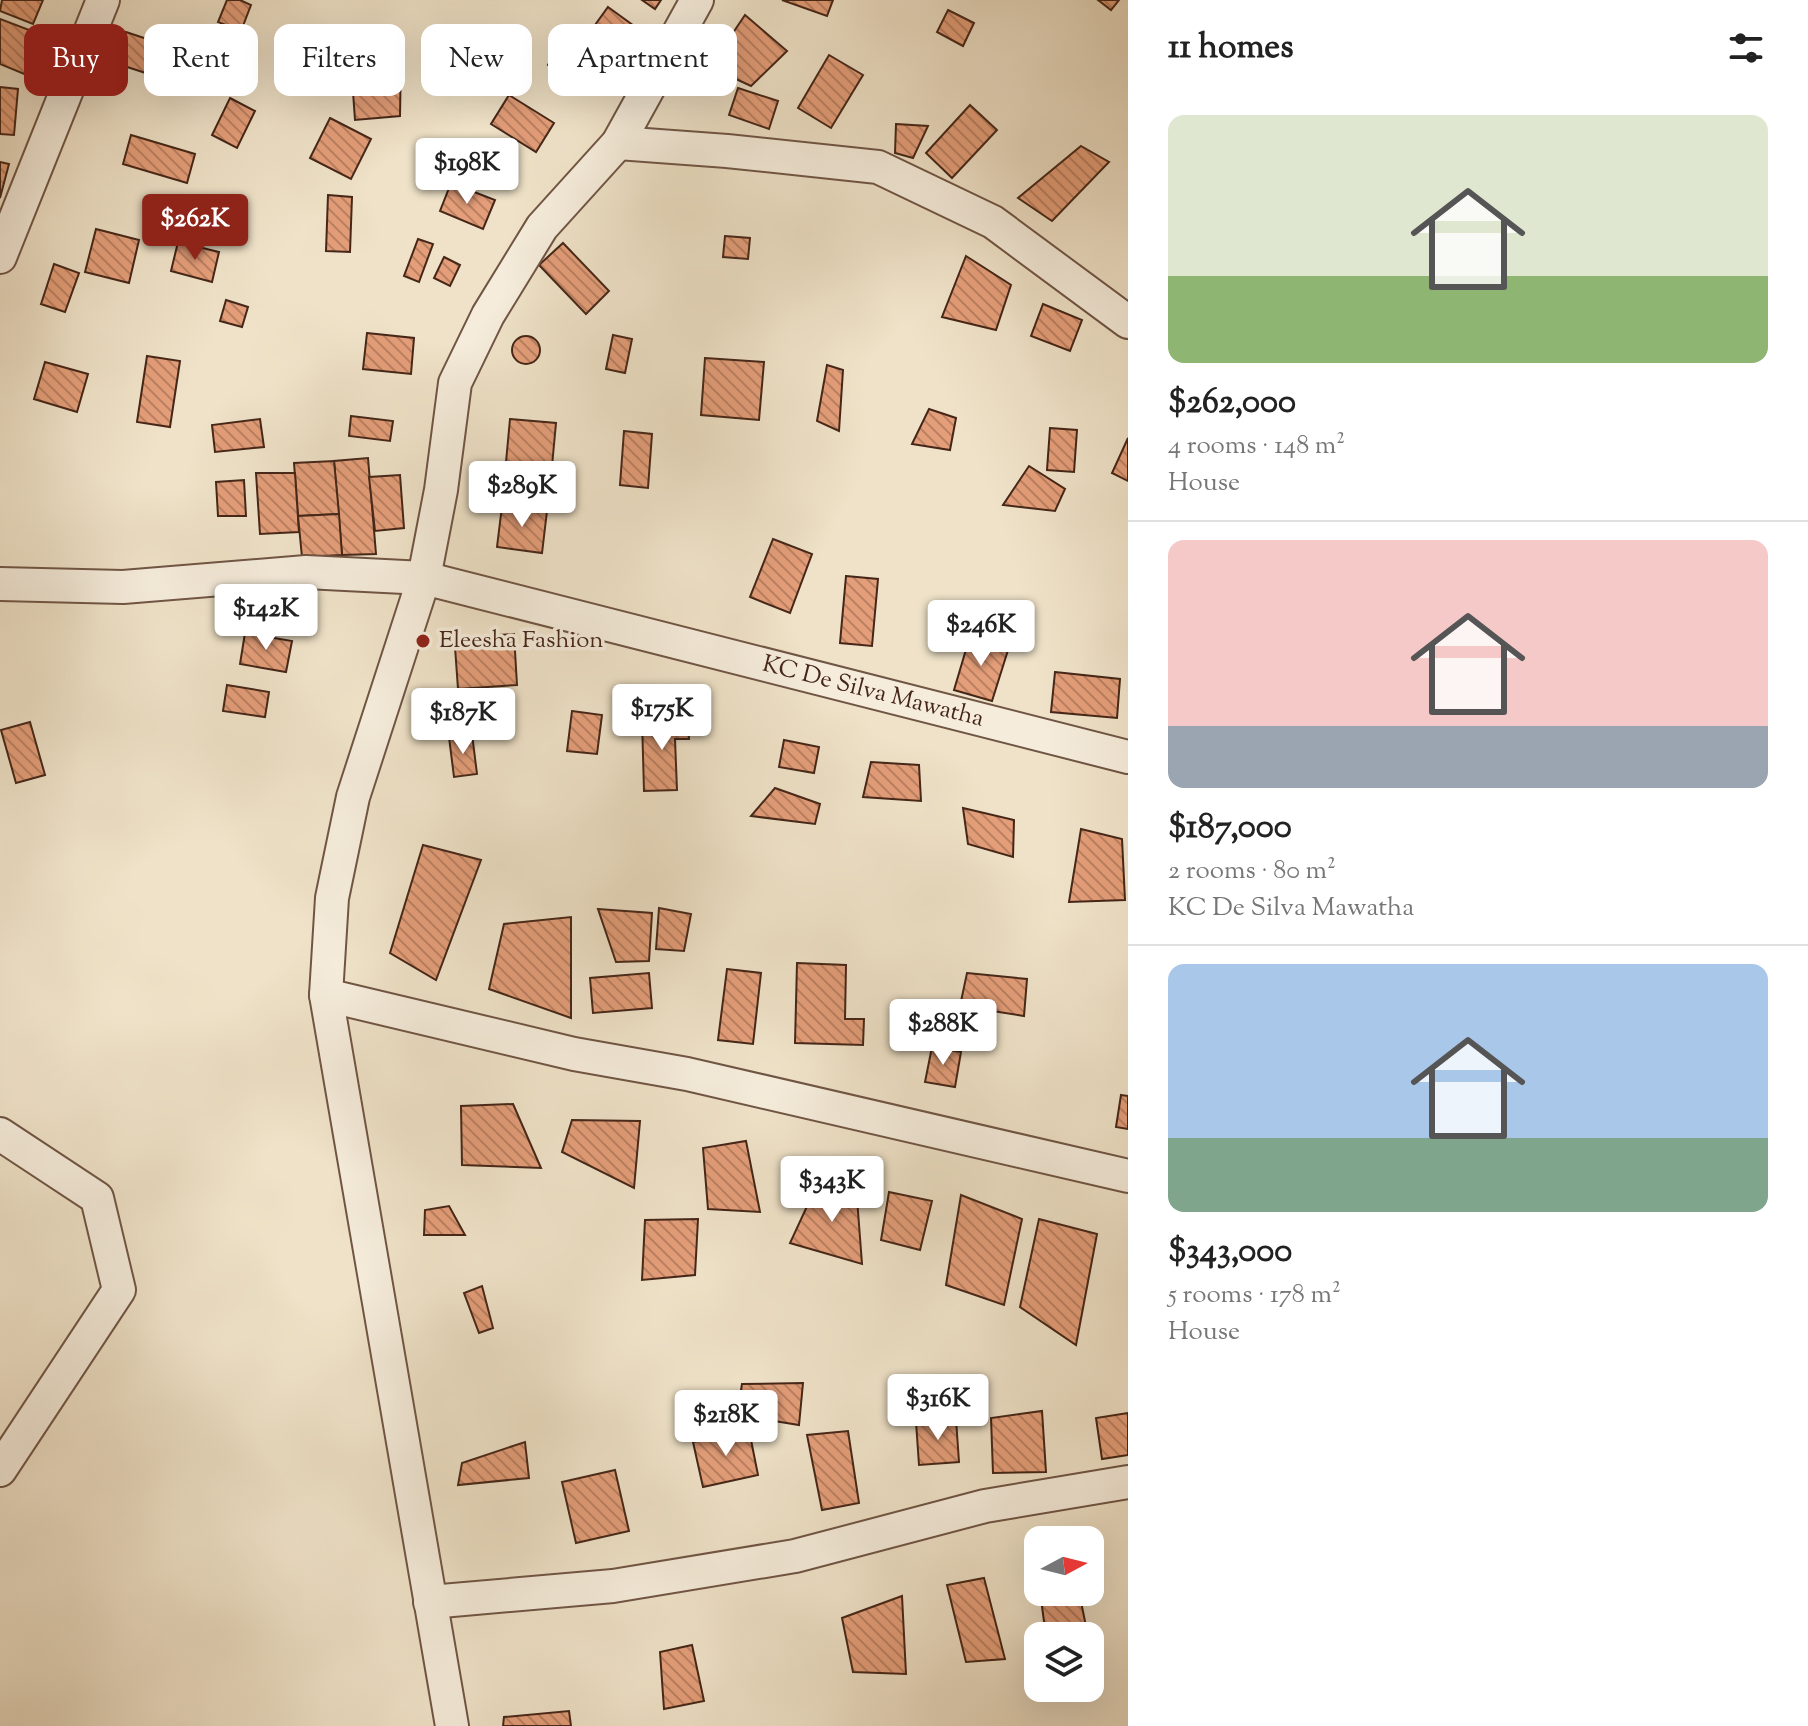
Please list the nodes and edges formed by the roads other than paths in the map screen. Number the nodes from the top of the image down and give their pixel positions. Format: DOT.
graph roads {
  1 [pos="103,0"];
  2 [pos="697,0"];
  3 [pos="618,143"];
  4 [pos="0,257"];
  5 [pos="1128,322"];
  6 [pos="424,578"];
  7 [pos="0,584"];
  8 [pos="1128,757"];
  9 [pos="326,995"];
  10 [pos="0,1134"];
  11 [pos="1128,1176"];
  12 [pos="0,1470"];
  13 [pos="1128,1482"];
  14 [pos="430,1602"];
  15 [pos="452,1726"];
  1 -- 4 [label="street"];
  2 -- 3 [label="street"];
  3 -- 5 [label="street"];
  3 -- 6 [label="street"];
  6 -- 7 [label="street, KC De Silva Mawatha"];
  6 -- 8 [label="street, KC De Silva Mawatha"];
  6 -- 9 [label="street"];
  9 -- 11 [label="street"];
  9 -- 14 [label="street"];
  10 -- 12 [label="street"];
  13 -- 14 [label="street"];
  14 -- 15 [label="street"];
}
